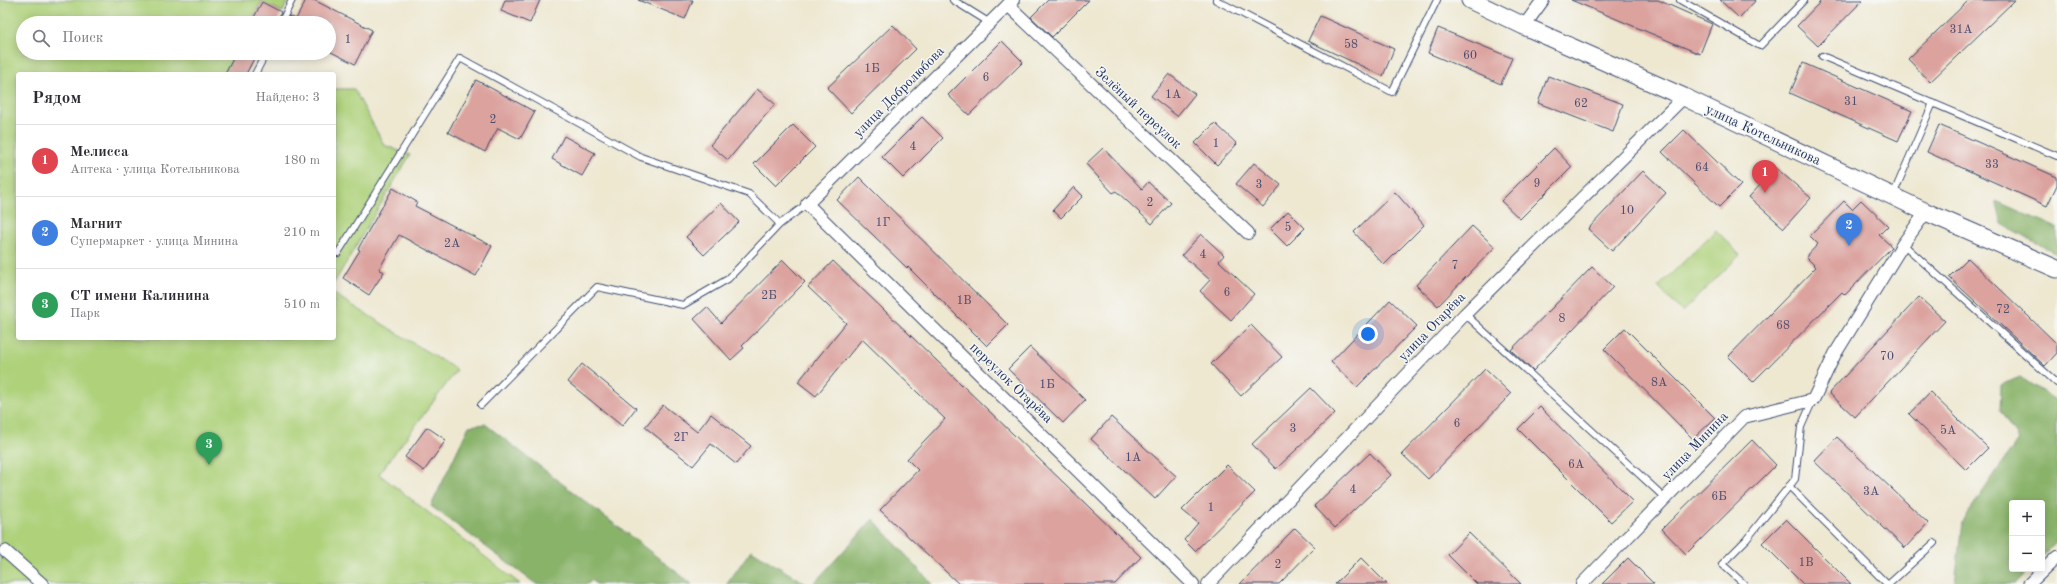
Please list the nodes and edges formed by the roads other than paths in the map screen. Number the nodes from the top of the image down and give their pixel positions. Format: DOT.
graph roads {
  1 [pos="292,0"];
  2 [pos="953,0"];
  3 [pos="1216,0"];
  4 [pos="1437,0"];
  5 [pos="1470,0"];
  6 [pos="1543,0"];
  7 [pos="1680,0"];
  8 [pos="1696,0"];
  9 [pos="1804,0"];
  10 [pos="1010,3"];
  11 [pos="1690,6"];
  12 [pos="284,16"];
  13 [pos="990,23"];
  14 [pos="1524,26"];
  15 [pos="1822,56"];
  16 [pos="262,60"];
  17 [pos="256,72"];
  18 [pos="1684,97"];
  19 [pos="1933,103"];
  20 [pos="2057,156"];
  21 [pos="1892,196"];
  22 [pos="807,204"];
  23 [pos="1926,212"];
  24 [pos="780,224"];
  25 [pos="1248,233"];
  26 [pos="1903,244"];
  27 [pos="338,253"];
  28 [pos="2057,269"];
  29 [pos="1465,314"];
  30 [pos="2057,383"];
  31 [pos="1813,400"];
  32 [pos="481,405"];
  33 [pos="1789,486"];
  34 [pos="1665,498"];
  35 [pos="1934,543"];
  36 [pos="5,551"];
  37 [pos="2057,557"];
  38 [pos="42,584"];
  39 [pos="1193,584"];
  40 [pos="1208,584"];
  41 [pos="1582,584"];
  42 [pos="1744,584"];
  43 [pos="1888,584"];
  44 [pos="2029,584"];
  1 -- 12 [label="lane"];
  2 -- 13 [label="lane"];
  3 -- 4 [label="lane"];
  5 -- 14 [label="street, улица Котельникова"];
  6 -- 14 [label="street"];
  7 -- 11 [label="lane"];
  8 -- 11 [label="lane"];
  9 -- 11 [label="lane"];
  10 -- 13 [label="street, улица Добролюбова"];
  10 -- 25 [label="street, Зелёный переулок"];
  13 -- 22 [label="street, улица Добролюбова"];
  14 -- 18 [label="street, улица Котельникова"];
  15 -- 19 [label="lane"];
  16 -- 17 [label="lane"];
  18 -- 21 [label="street, улица Котельникова"];
  18 -- 29 [label="street, улица Огарёва"];
  19 -- 20 [label="lane"];
  19 -- 21 [label="lane"];
  21 -- 23 [label="street, улица Котельникова"];
  22 -- 24 [label="lane"];
  22 -- 39 [label="street, переулок Огарёва"];
  23 -- 26 [label="street"];
  23 -- 28 [label="street, улица Котельникова"];
  24 -- 27 [label="lane"];
  24 -- 32 [label="lane"];
  26 -- 30 [label="lane"];
  26 -- 31 [label="street"];
  29 -- 34 [label="lane"];
  29 -- 40 [label="street, улица Огарёва"];
  31 -- 33 [label="lane"];
  31 -- 34 [label="street, улица Минина"];
  33 -- 42 [label="lane"];
  33 -- 43 [label="lane"];
  34 -- 41 [label="street, улица Минина"];
  35 -- 43 [label="lane"];
  36 -- 38 [label="street"];
  37 -- 44 [label="street"];
}
